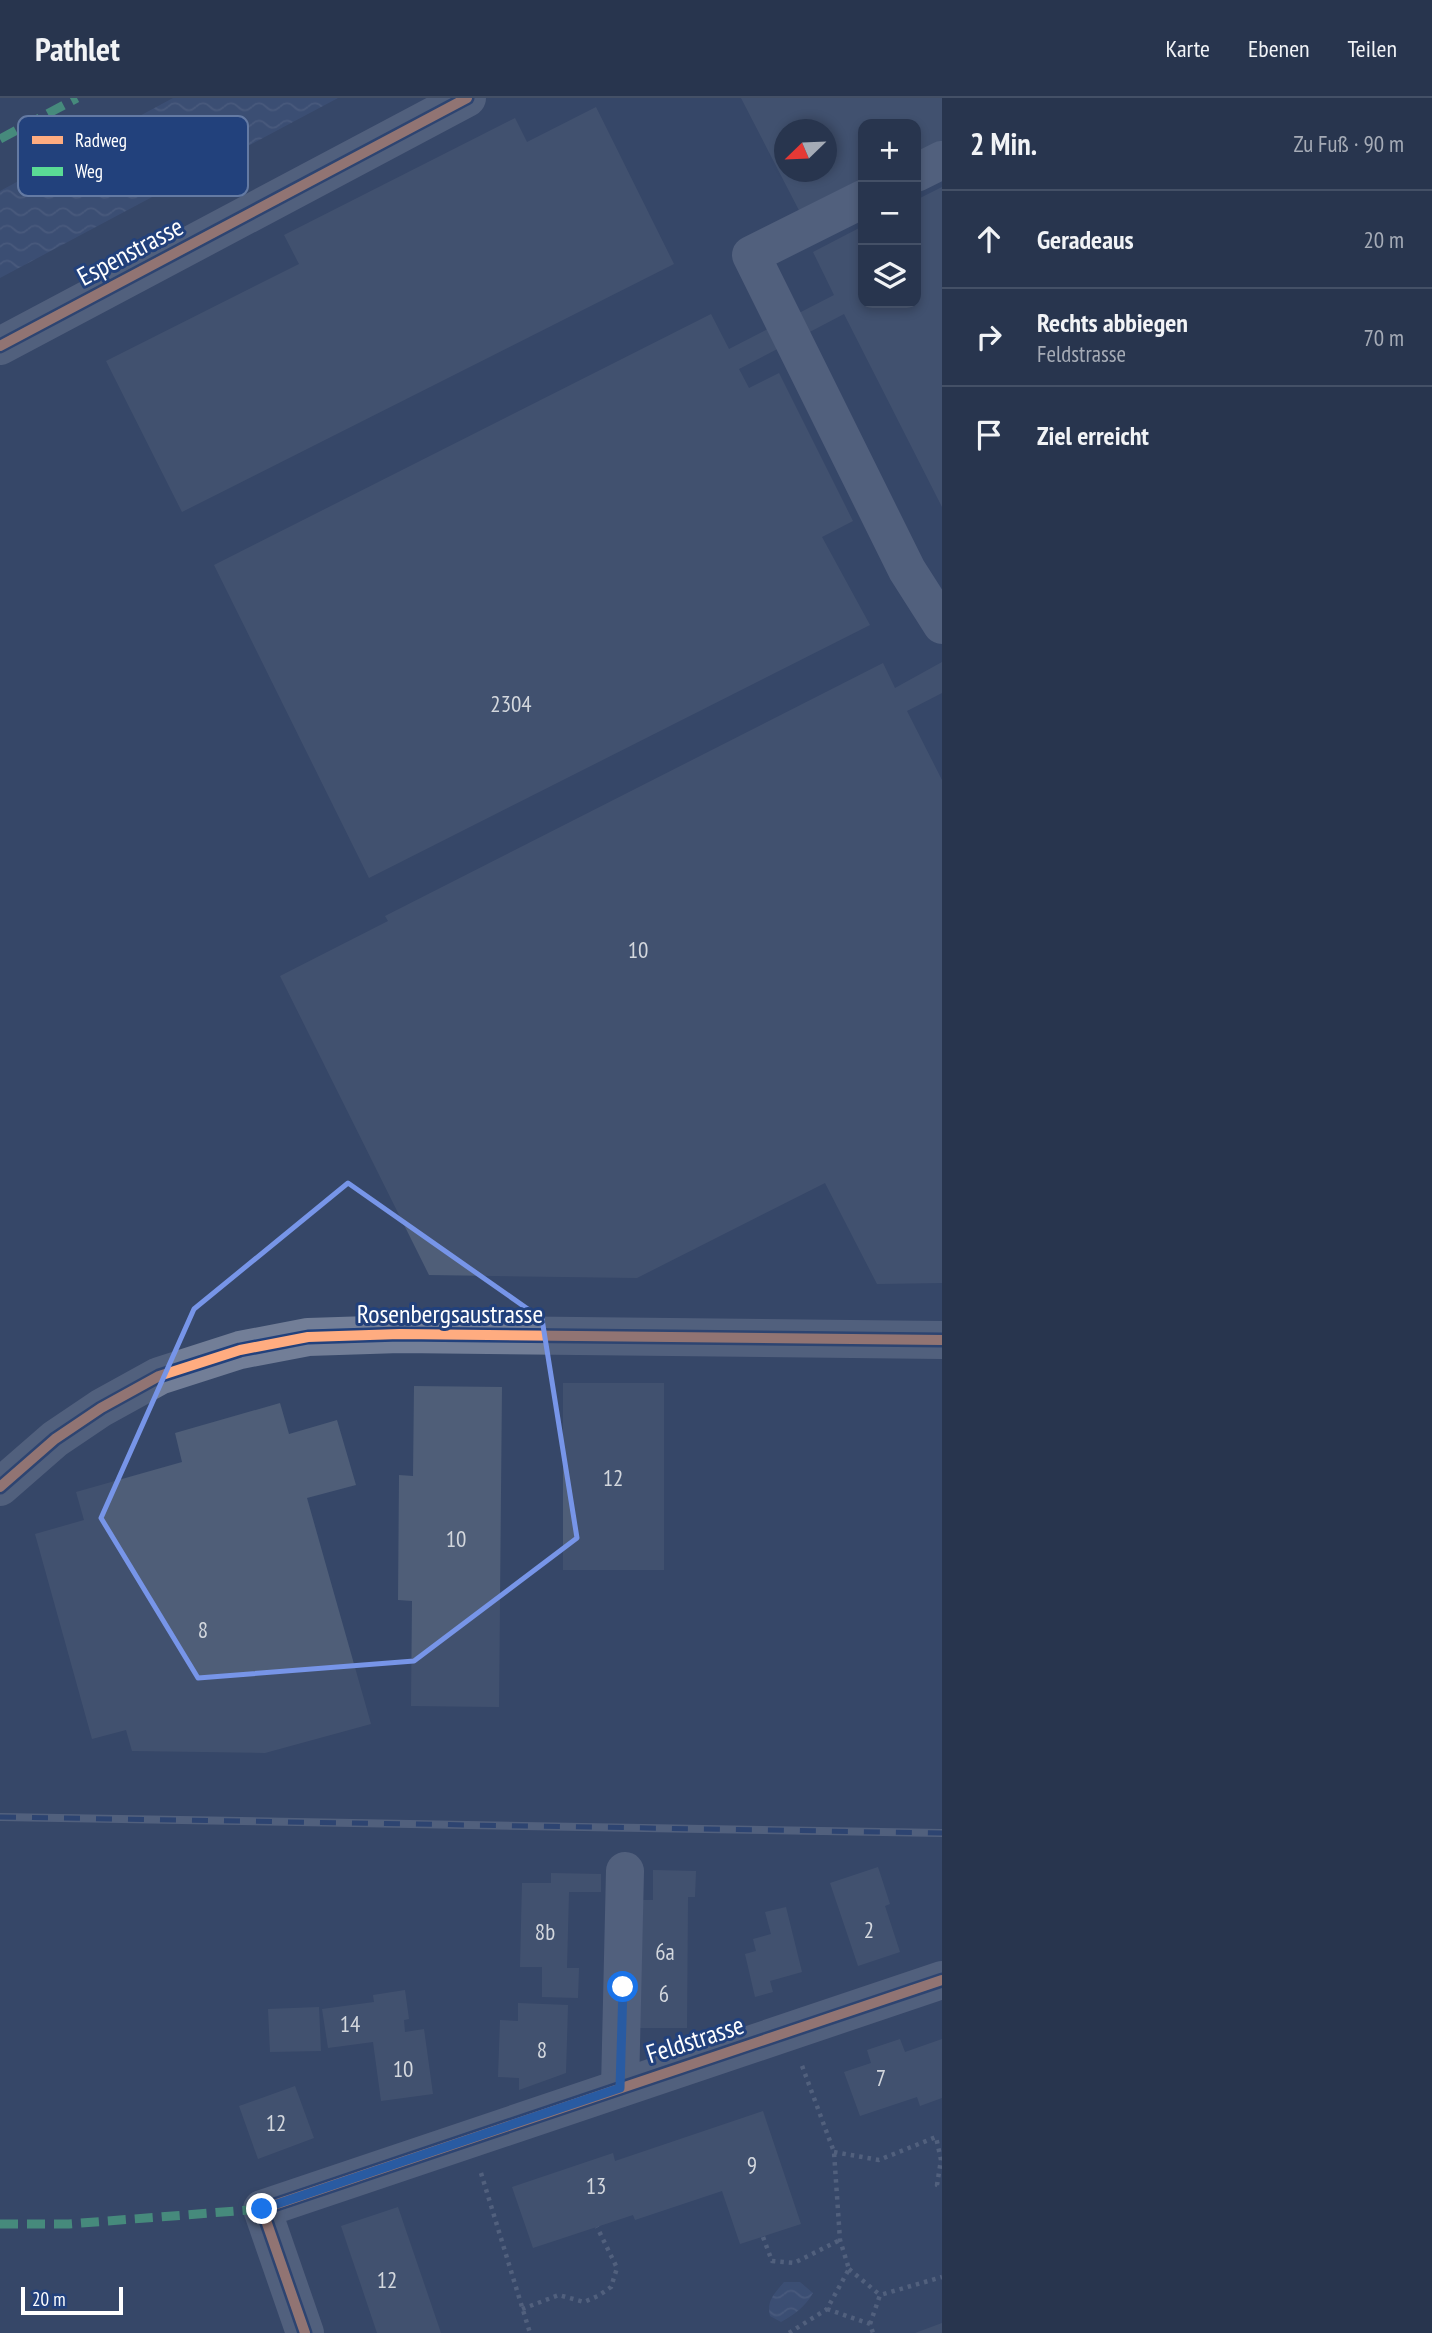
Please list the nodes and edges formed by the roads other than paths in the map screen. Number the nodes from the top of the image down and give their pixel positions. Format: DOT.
graph roads {
  1 [pos="467,98"];
  2 [pos="942,160"];
  3 [pos="921,170"];
  4 [pos="858,202"];
  5 [pos="0,346"];
  6 [pos="942,625"];
  7 [pos="942,1340"];
  8 [pos="0,1487"];
  9 [pos="625,1871"];
  10 [pos="942,1980"];
  11 [pos="620,2088"];
  12 [pos="305,2333"];
  1 -- 5 [label="street, Espenstrasse"];
  2 -- 3 [label="street"];
  4 -- 6 [label="street"];
  7 -- 8 [label="street, Rosenbergsaustrasse"];
  9 -- 11 [label="street"];
  10 -- 11 [label="street, Feldstrasse"];
  11 -- 12 [label="street, Feldstrasse"];
}
